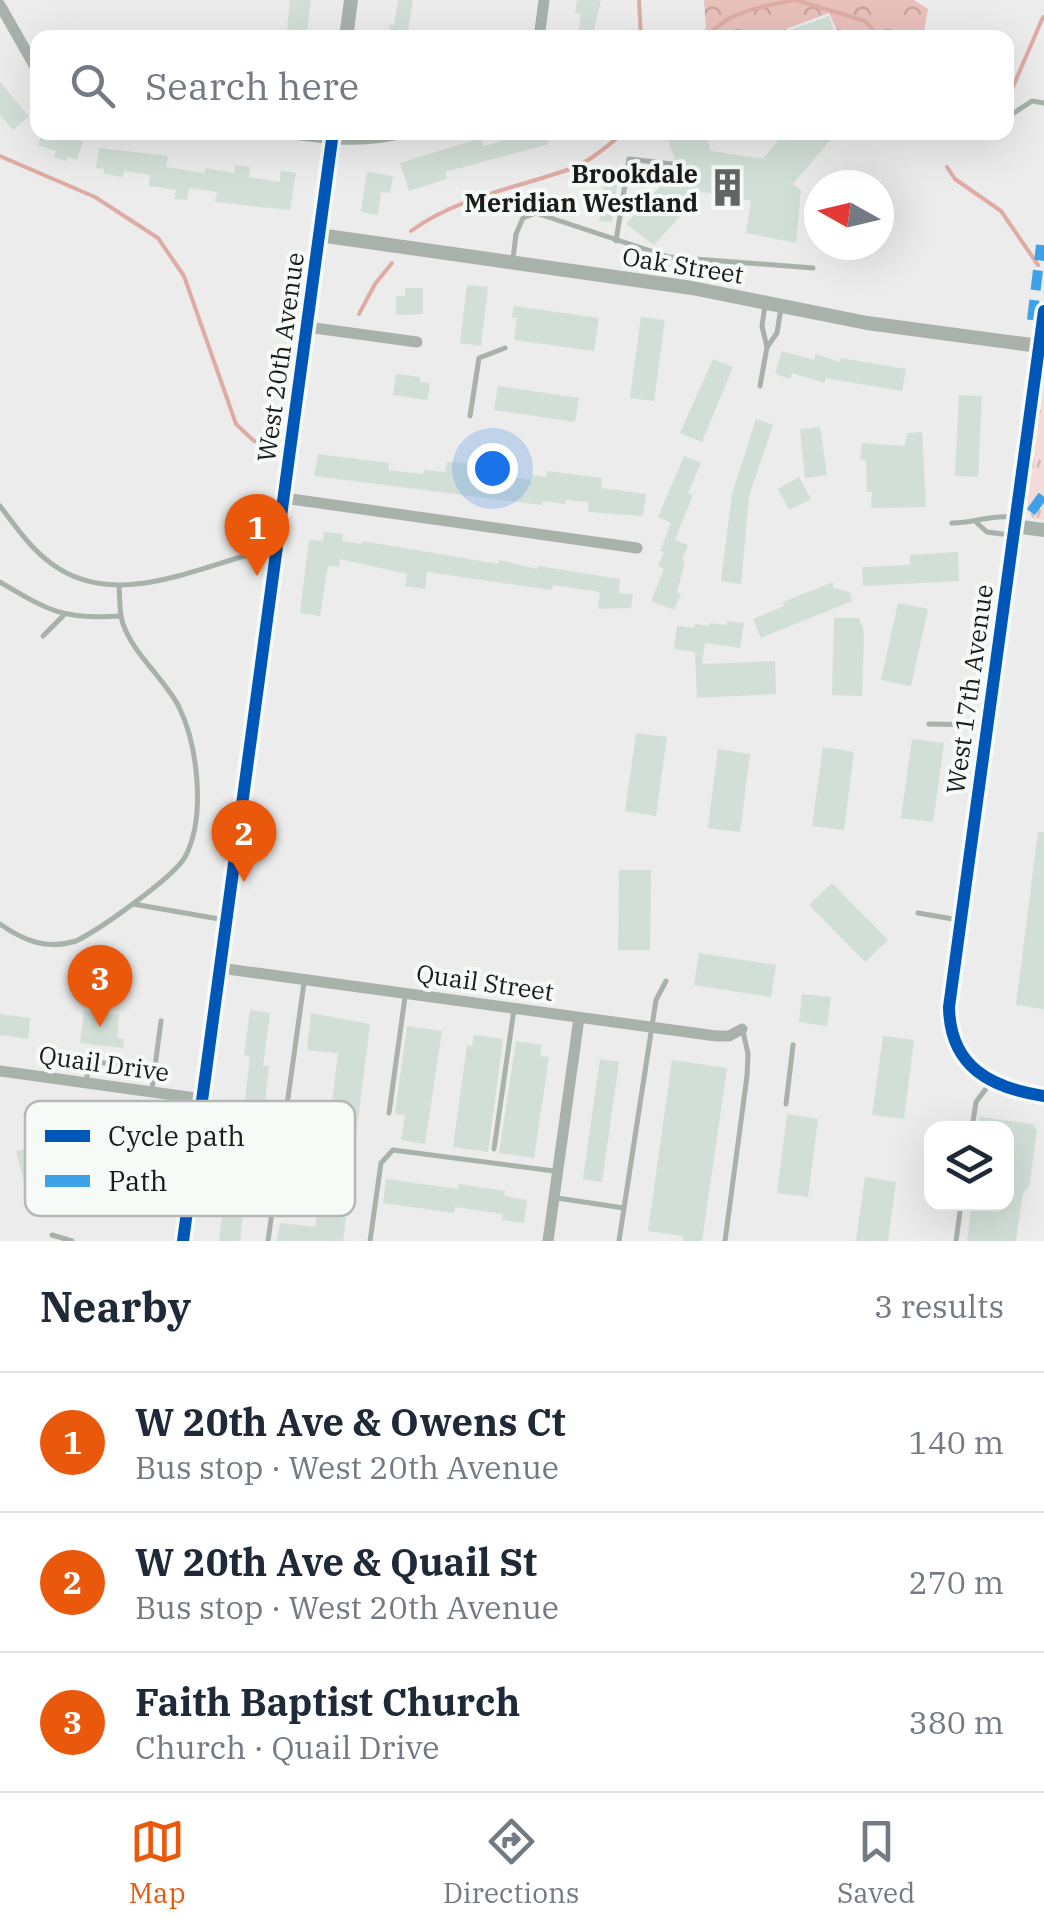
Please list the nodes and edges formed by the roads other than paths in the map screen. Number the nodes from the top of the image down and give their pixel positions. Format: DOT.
graph roads {
  1 [pos="351,0"];
  2 [pos="544,0"];
  3 [pos="0,6"];
  4 [pos="347,30"];
  5 [pos="540,30"];
  6 [pos="30,58"];
  7 [pos="1044,102"];
  8 [pos="1014,113"];
  9 [pos="332,140"];
  10 [pos="672,164"];
  11 [pos="320,235"];
  12 [pos="616,241"];
  13 [pos="513,262"];
  14 [pos="813,268"];
  15 [pos="766,302"];
  16 [pos="782,305"];
  17 [pos="1044,311"];
  18 [pos="307,327"];
  19 [pos="417,342"];
  20 [pos="1039,346"];
  21 [pos="767,347"];
  22 [pos="506,348"];
  23 [pos="760,386"];
  24 [pos="470,416"];
  25 [pos="284,498"];
  26 [pos="0,506"];
  27 [pos="952,523"];
  28 [pos="977,523"];
  29 [pos="1014,526"];
  30 [pos="1044,530"];
  31 [pos="637,548"];
  32 [pos="276,554"];
  33 [pos="0,582"];
  34 [pos="119,586"];
  35 [pos="64,616"];
  36 [pos="121,616"];
  37 [pos="43,636"];
  38 [pos="930,724"];
  39 [pos="987,725"];
  40 [pos="130,904"];
  41 [pos="918,913"];
  42 [pos="227,920"];
  43 [pos="960,920"];
  44 [pos="0,924"];
  45 [pos="220,968"];
  46 [pos="304,980"];
  47 [pos="666,981"];
  48 [pos="406,994"];
  49 [pos="514,1009"];
  50 [pos="578,1018"];
  51 [pos="161,1021"];
  52 [pos="652,1027"];
  53 [pos="742,1029"];
  54 [pos="793,1046"];
  55 [pos="155,1070"];
  56 [pos="0,1071"];
  57 [pos="991,1082"];
  58 [pos="86,1083"];
  59 [pos="152,1092"];
  60 [pos="1044,1096"];
  61 [pos="202,1099"];
  62 [pos="288,1101"];
  63 [pos="786,1104"];
  64 [pos="390,1113"];
  65 [pos="973,1121"];
  66 [pos="494,1149"];
  67 [pos="557,1172"];
  68 [pos="554,1198"];
  69 [pos="624,1208"];
  70 [pos="960,1211"];
  71 [pos="186,1216"];
  72 [pos="272,1216"];
  73 [pos="52,1235"];
  74 [pos="72,1241"];
  75 [pos="183,1241"];
  76 [pos="268,1241"];
  77 [pos="370,1241"];
  78 [pos="548,1241"];
  79 [pos="619,1241"];
  80 [pos="725,1241"];
  81 [pos="956,1241"];
  1 -- 4 [label="street"];
  2 -- 5 [label="street"];
  3 -- 6 [label="street"];
  7 -- 8 [label="lane"];
  9 -- 11 [label="street, West 20th Avenue"];
  10 -- 12 [label="lane"];
  11 -- 13 [label="street, Oak Street"];
  11 -- 18 [label="street, West 20th Avenue"];
  12 -- 13 [label="lane"];
  12 -- 14 [label="lane"];
  13 -- 15 [label="street, Oak Street"];
  15 -- 16 [label="street, Oak Street"];
  15 -- 21 [label="lane"];
  16 -- 20 [label="street, Oak Street"];
  16 -- 21 [label="lane"];
  17 -- 20 [label="street, West 17th Avenue"];
  18 -- 19 [label="street"];
  18 -- 25 [label="street, West 20th Avenue"];
  20 -- 29 [label="street, West 17th Avenue"];
  21 -- 23 [label="lane"];
  22 -- 24 [label="lane"];
  25 -- 31 [label="street"];
  25 -- 32 [label="street, West 20th Avenue"];
  26 -- 34 [label="lane"];
  27 -- 28 [label="lane"];
  28 -- 29 [label="lane"];
  28 -- 29 [label="lane"];
  29 -- 30 [label="street"];
  29 -- 39 [label="street, West 17th Avenue"];
  32 -- 34 [label="lane"];
  32 -- 42 [label="street, West 20th Avenue"];
  33 -- 35 [label="lane"];
  34 -- 36 [label="lane"];
  35 -- 36 [label="lane"];
  35 -- 37 [label="lane"];
  36 -- 40 [label="lane"];
  38 -- 39 [label="lane"];
  39 -- 43 [label="street, West 17th Avenue"];
  40 -- 42 [label="lane"];
  40 -- 44 [label="lane"];
  41 -- 43 [label="lane"];
  42 -- 45 [label="street, West 20th Avenue"];
  43 -- 57 [label="street, West 17th Avenue"];
  45 -- 46 [label="street, Quail Street"];
  45 -- 61 [label="street, West 20th Avenue"];
  46 -- 48 [label="street, Quail Street"];
  46 -- 62 [label="lane"];
  47 -- 52 [label="lane"];
  48 -- 49 [label="street, Quail Street"];
  48 -- 64 [label="lane"];
  49 -- 50 [label="street, Quail Street"];
  49 -- 66 [label="lane"];
  50 -- 52 [label="street, Quail Street"];
  50 -- 67 [label="street"];
  51 -- 55 [label="lane"];
  52 -- 53 [label="street, Quail Street"];
  52 -- 69 [label="lane"];
  53 -- 80 [label="lane"];
  54 -- 63 [label="lane"];
  55 -- 58 [label="lane"];
  55 -- 59 [label="lane"];
  56 -- 58 [label="street, Quail Drive"];
  57 -- 60 [label="street"];
  57 -- 65 [label="lane"];
  58 -- 59 [label="street, Quail Drive"];
  59 -- 61 [label="street, Quail Drive"];
  67 -- 68 [label="street"];
  67 -- 77 [label="lane"];
  68 -- 69 [label="lane"];
  68 -- 78 [label="street"];
  69 -- 79 [label="lane"];
  70 -- 81 [label="lane"];
  71 -- 75 [label="street, West 20th Avenue"];
  72 -- 76 [label="lane"];
  73 -- 74 [label="lane"];
}
